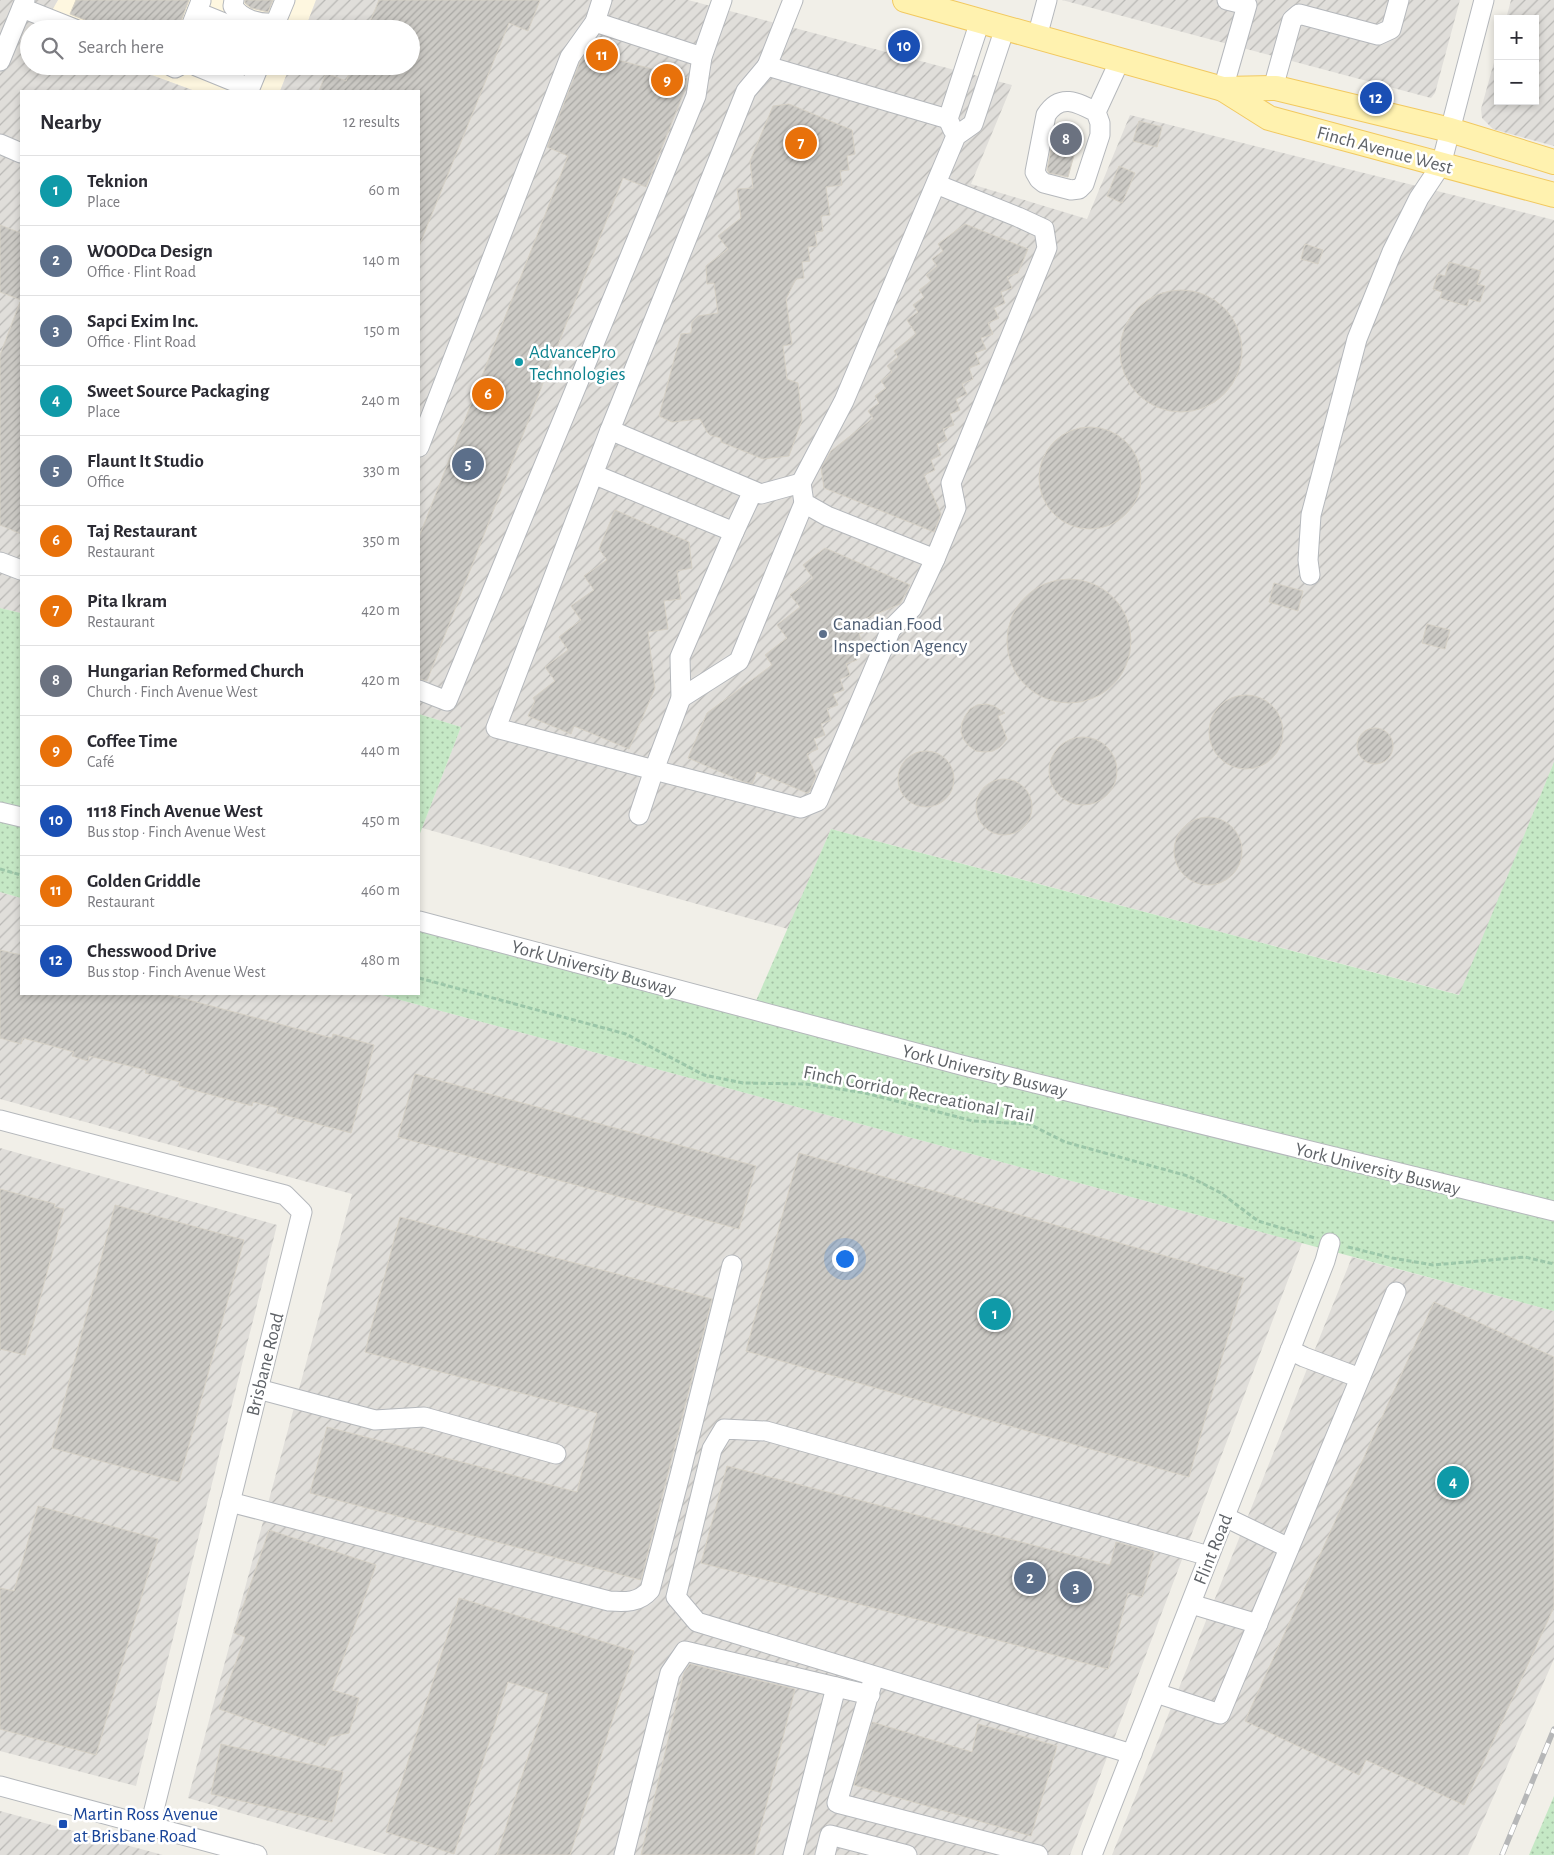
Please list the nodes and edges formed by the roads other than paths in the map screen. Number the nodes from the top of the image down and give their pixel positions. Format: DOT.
graph roads {
  1 [pos="234,0"];
  2 [pos="284,0"];
  3 [pos="602,0"];
  4 [pos="722,0"];
  5 [pos="793,0"];
  6 [pos="905,0"];
  7 [pos="1047,0"];
  8 [pos="1227,0"];
  9 [pos="1399,0"];
  10 [pos="1484,0"];
  11 [pos="1255,3"];
  12 [pos="23,4"];
  13 [pos="943,5"];
  14 [pos="196,13"];
  15 [pos="56,20"];
  16 [pos="215,20"];
  17 [pos="252,20"];
  18 [pos="276,20"];
  19 [pos="980,21"];
  20 [pos="595,22"];
  21 [pos="1005,28"];
  22 [pos="1037,37"];
  23 [pos="702,57"];
  24 [pos="1120,60"];
  25 [pos="0,61"];
  26 [pos="767,66"];
  27 [pos="218,75"];
  28 [pos="255,75"];
  29 [pos="1273,88"];
  30 [pos="1223,89"];
  31 [pos="1096,112"];
  32 [pos="948,119"];
  33 [pos="1450,130"];
  34 [pos="956,136"];
  35 [pos="0,144"];
  36 [pos="20,153"];
  37 [pos="1554,162"];
  38 [pos="1441,165"];
  39 [pos="936,184"];
  40 [pos="1554,195"];
  41 [pos="610,430"];
  42 [pos="420,444"];
  43 [pos="593,474"];
  44 [pos="801,483"];
  45 [pos="753,491"];
  46 [pos="804,503"];
  47 [pos="734,532"];
  48 [pos="935,559"];
  49 [pos="0,562"];
  50 [pos="20,570"];
  51 [pos="1310,575"];
  52 [pos="420,690"];
  53 [pos="681,698"];
  54 [pos="654,770"];
  55 [pos="0,812"];
  56 [pos="639,815"];
  57 [pos="20,817"];
  58 [pos="420,921"];
  59 [pos="0,1120"];
  60 [pos="1554,1211"];
  61 [pos="1330,1243"];
  62 [pos="732,1265"];
  63 [pos="1396,1292"];
  64 [pos="1290,1350"];
  65 [pos="1360,1378"];
  66 [pos="258,1389"];
  67 [pos="556,1454"];
  68 [pos="230,1502"];
  69 [pos="1225,1517"];
  70 [pos="1289,1548"];
  71 [pos="1209,1556"];
  72 [pos="1191,1604"];
  73 [pos="1258,1624"];
  74 [pos="874,1677"];
  75 [pos="836,1687"];
  76 [pos="1156,1693"];
  77 [pos="870,1695"];
  78 [pos="1132,1754"];
  79 [pos="0,1786"];
  80 [pos="150,1826"];
  81 [pos="257,1855"];
  82 [pos="624,1855"];
  83 [pos="793,1855"];
  84 [pos="825,1855"];
  85 [pos="907,1855"];
  86 [pos="1038,1855"];
  87 [pos="1092,1855"];
  1 -- 17 [label="street"];
  2 -- 18 [label="street"];
  3 -- 20 [label="street"];
  4 -- 23 [label="street"];
  5 -- 26 [label="street"];
  6 -- 13 [label="main road, Finch Avenue West"];
  7 -- 22 [label="street"];
  8 -- 11 [label="street"];
  9 -- 29 [label="street"];
  10 -- 33 [label="street"];
  11 -- 30 [label="street"];
  12 -- 15 [label="street"];
  12 -- 25 [label="street"];
  13 -- 19 [label="main road, Finch Avenue West"];
  14 -- 16 [label="street"];
  19 -- 21 [label="main road, Finch Avenue West"];
  19 -- 32 [label="street"];
  20 -- 23 [label="street"];
  20 -- 42 [label="street"];
  21 -- 22 [label="main road, Finch Avenue West"];
  21 -- 34 [label="street"];
  22 -- 24 [label="main road, Finch Avenue West"];
  23 -- 52 [label="street"];
  24 -- 30 [label="main road, Finch Avenue West"];
  24 -- 31 [label="street"];
  26 -- 32 [label="street"];
  26 -- 41 [label="street"];
  27 -- 28 [label="street"];
  29 -- 30 [label="main road, Finch Avenue West"];
  29 -- 33 [label="main road, Finch Avenue West"];
  30 -- 38 [label="main road, Finch Avenue West"];
  31 -- 31 [label="street"];
  32 -- 34 [label="street"];
  33 -- 37 [label="main road, Finch Avenue West"];
  33 -- 38 [label="street"];
  34 -- 39 [label="street"];
  35 -- 36 [label="street"];
  38 -- 40 [label="main road, Finch Avenue West"];
  38 -- 51 [label="street"];
  39 -- 44 [label="street"];
  39 -- 48 [label="street"];
  41 -- 43 [label="street"];
  41 -- 45 [label="street"];
  43 -- 47 [label="street"];
  43 -- 54 [label="street"];
  44 -- 45 [label="street"];
  44 -- 46 [label="street"];
  45 -- 47 [label="street"];
  46 -- 48 [label="street"];
  46 -- 53 [label="street"];
  47 -- 53 [label="street"];
  48 -- 54 [label="street"];
  49 -- 50 [label="street"];
  53 -- 54 [label="street"];
  54 -- 56 [label="street"];
  55 -- 57 [label="street"];
  58 -- 60 [label="street, York University Busway"];
  59 -- 66 [label="street, Brisbane Road"];
  61 -- 64 [label="street, Flint Road"];
  62 -- 68 [label="street"];
  63 -- 65 [label="street"];
  64 -- 65 [label="street"];
  64 -- 69 [label="street, Flint Road"];
  65 -- 70 [label="street"];
  66 -- 67 [label="street"];
  66 -- 68 [label="street, Brisbane Road"];
  68 -- 80 [label="street, Brisbane Road"];
  69 -- 70 [label="street"];
  69 -- 71 [label="street, Flint Road"];
  70 -- 73 [label="street"];
  71 -- 72 [label="street, Flint Road"];
  71 -- 74 [label="street"];
  72 -- 73 [label="street"];
  72 -- 76 [label="street, Flint Road"];
  73 -- 76 [label="street"];
  74 -- 77 [label="street"];
  74 -- 78 [label="street"];
  75 -- 77 [label="street"];
  75 -- 82 [label="street"];
  75 -- 83 [label="street"];
  76 -- 78 [label="street, Flint Road"];
  77 -- 86 [label="street"];
  78 -- 87 [label="street, Flint Road"];
  79 -- 80 [label="street"];
  80 -- 81 [label="street"];
  84 -- 85 [label="street"];
}
